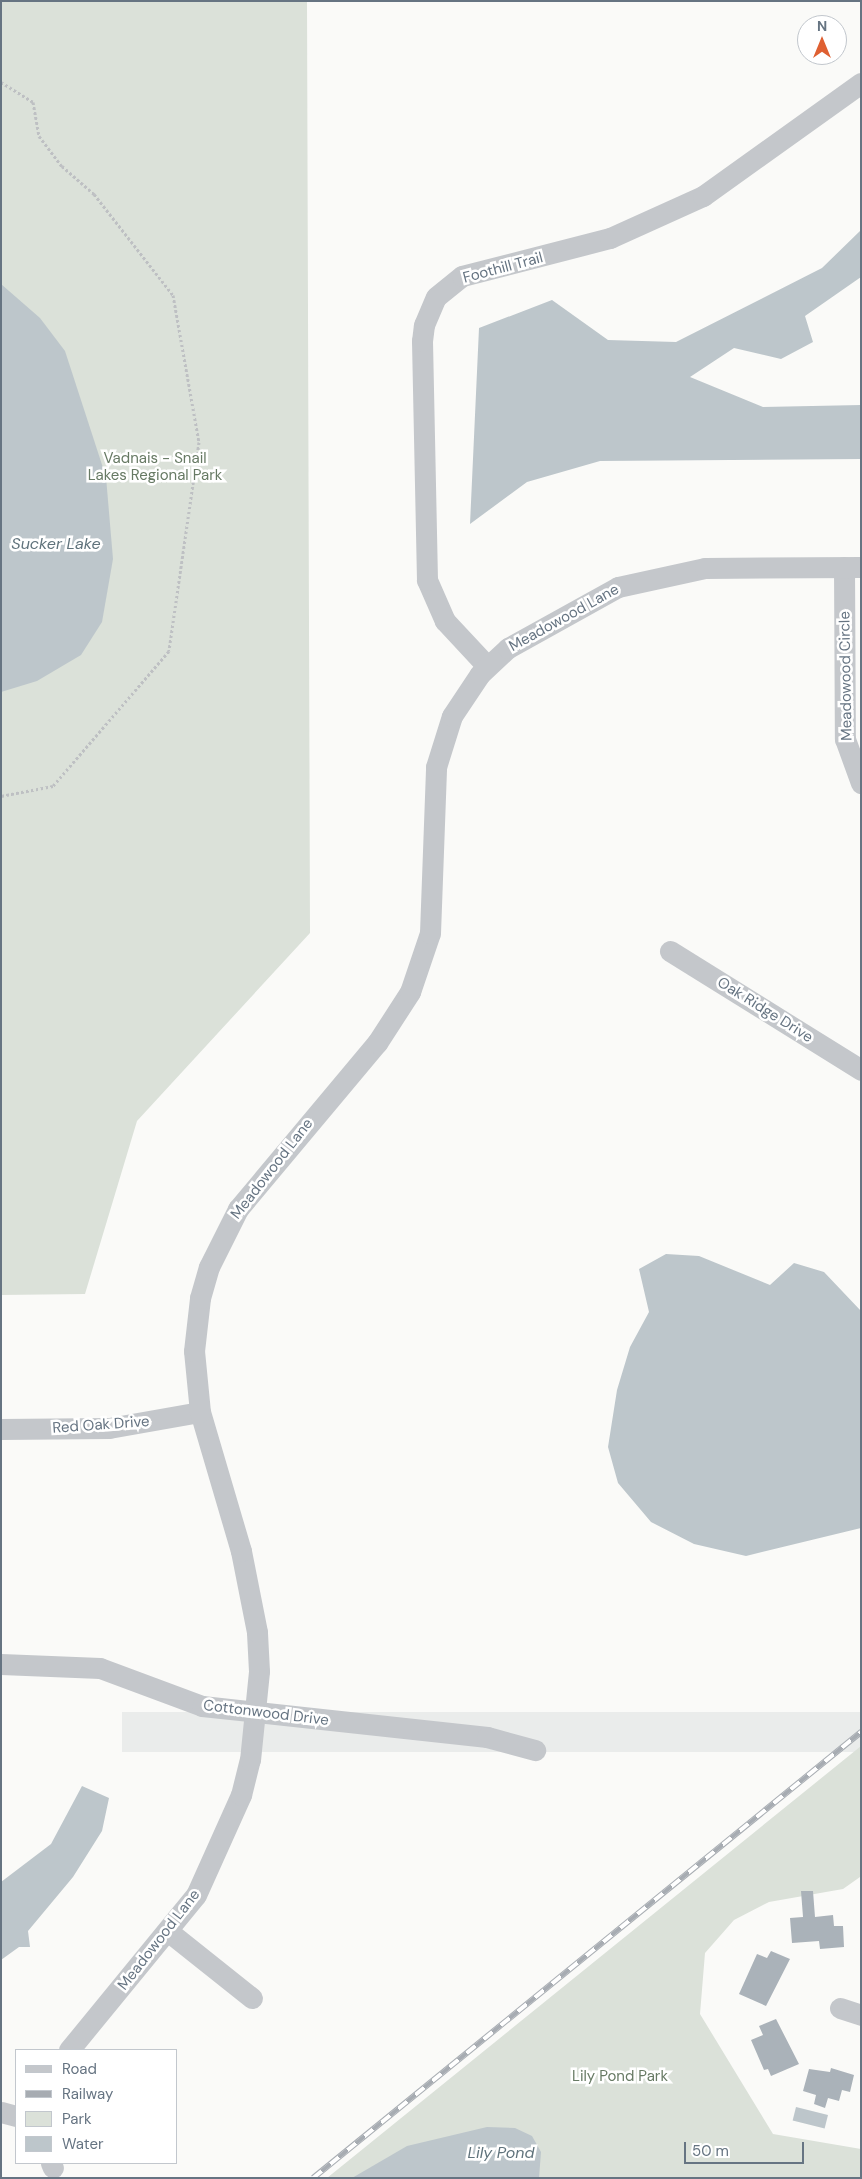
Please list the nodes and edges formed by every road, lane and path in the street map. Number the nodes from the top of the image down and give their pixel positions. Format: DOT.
graph roads {
  1 [pos="1,82"];
  2 [pos="861,83"];
  3 [pos="853,567"];
  4 [pos="488,666"];
  5 [pos="861,782"];
  6 [pos="1,796"];
  7 [pos="670,951"];
  8 [pos="861,1070"];
  9 [pos="200,1412"];
  10 [pos="1,1430"];
  11 [pos="1,1664"];
  12 [pos="254,1713"];
  13 [pos="535,1750"];
  14 [pos="169,1932"];
  15 [pos="252,1998"];
  16 [pos="840,2008"];
  17 [pos="861,2015"];
  18 [pos="70,2049"];
  19 [pos="1,2112"];
  20 [pos="15,2116"];
  1 -- 6 [label="path"];
  2 -- 4 [label="street, Foothill Trail"];
  3 -- 4 [label="street, Meadowood Lane"];
  3 -- 5 [label="street, Meadowood Circle"];
  4 -- 9 [label="street, Meadowood Lane"];
  7 -- 8 [label="street, Oak Ridge Drive"];
  9 -- 10 [label="street, Red Oak Drive"];
  9 -- 12 [label="street, Meadowood Lane"];
  11 -- 12 [label="street, Cottonwood Drive"];
  12 -- 13 [label="street, Cottonwood Drive"];
  12 -- 14 [label="street, Meadowood Lane"];
  14 -- 15 [label="street"];
  14 -- 18 [label="street, Meadowood Lane"];
  16 -- 17 [label="street"];
  19 -- 20 [label="street"];
}
